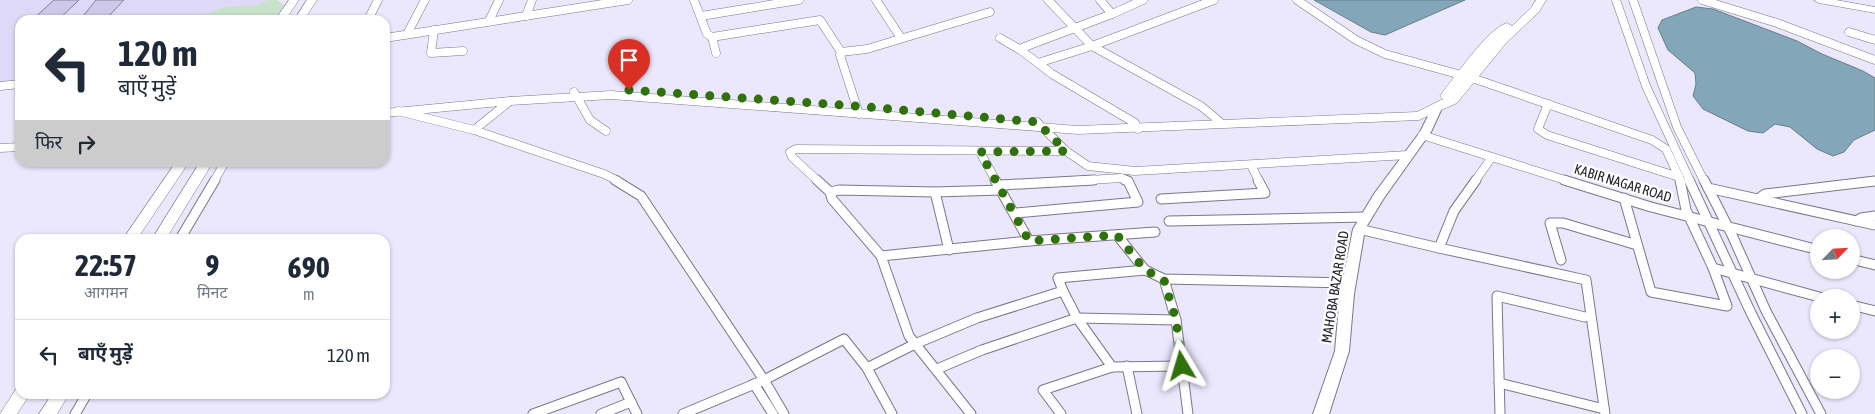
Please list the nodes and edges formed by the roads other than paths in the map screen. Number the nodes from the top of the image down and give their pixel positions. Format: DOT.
graph roads {
  1 [pos="294,0"];
  2 [pos="312,0"];
  3 [pos="378,0"];
  4 [pos="425,0"];
  5 [pos="499,0"];
  6 [pos="532,0"];
  7 [pos="628,0"];
  8 [pos="694,0"];
  9 [pos="799,0"];
  10 [pos="876,0"];
  11 [pos="1048,0"];
  12 [pos="1100,0"];
  13 [pos="1143,0"];
  14 [pos="1214,0"];
  15 [pos="1297,0"];
  16 [pos="1531,0"];
  17 [pos="1541,0"];
  18 [pos="1616,0"];
  19 [pos="1633,0"];
  20 [pos="1702,0"];
  21 [pos="1819,0"];
  22 [pos="1849,0"];
  23 [pos="576,4"];
  24 [pos="1875,5"];
  25 [pos="1875,10"];
  26 [pos="990,12"];
  27 [pos="1112,14"];
  28 [pos="284,15"];
  29 [pos="302,15"];
  30 [pos="370,15"];
  31 [pos="526,16"];
  32 [pos="700,16"];
  33 [pos="489,21"];
  34 [pos="1519,21"];
  35 [pos="1074,28"];
  36 [pos="434,30"];
  37 [pos="1849,32"];
  38 [pos="407,34"];
  39 [pos="390,37"];
  40 [pos="712,37"];
  41 [pos="901,38"];
  42 [pos="1000,38"];
  43 [pos="1875,40"];
  44 [pos="1092,46"];
  45 [pos="1019,49"];
  46 [pos="463,51"];
  47 [pos="841,52"];
  48 [pos="716,53"];
  49 [pos="1875,60"];
  50 [pos="1038,63"];
  51 [pos="1466,77"];
  52 [pos="15,84"];
  53 [pos="0,86"];
  54 [pos="575,94"];
  55 [pos="510,101"];
  56 [pos="1548,104"];
  57 [pos="1436,107"];
  58 [pos="857,110"];
  59 [pos="391,111"];
  60 [pos="1219,121"];
  61 [pos="1040,125"];
  62 [pos="1136,126"];
  63 [pos="474,130"];
  64 [pos="606,131"];
  65 [pos="1423,133"];
  66 [pos="15,147"];
  67 [pos="0,148"];
  68 [pos="1066,151"];
  69 [pos="980,152"];
  70 [pos="1408,155"];
  71 [pos="1492,157"];
  72 [pos="1251,165"];
  73 [pos="180,167"];
  74 [pos="203,167"];
  75 [pos="222,167"];
  76 [pos="1679,177"];
  77 [pos="1875,181"];
  78 [pos="1001,188"];
  79 [pos="1708,188"];
  80 [pos="830,192"];
  81 [pos="935,192"];
  82 [pos="1624,198"];
  83 [pos="1161,199"];
  84 [pos="1758,199"];
  85 [pos="1015,213"];
  86 [pos="1687,213"];
  87 [pos="1875,216"];
  88 [pos="1707,219"];
  89 [pos="1169,221"];
  90 [pos="1856,221"];
  91 [pos="1362,223"];
  92 [pos="1726,224"];
  93 [pos="1875,226"];
  94 [pos="1155,232"];
  95 [pos="133,234"];
  96 [pos="161,234"];
  97 [pos="183,234"];
  98 [pos="1117,235"];
  99 [pos="1029,241"];
  100 [pos="1810,244"];
  101 [pos="1637,245"];
  102 [pos="1810,247"];
  103 [pos="1439,248"];
  104 [pos="949,250"];
  105 [pos="882,256"];
  106 [pos="1860,256"];
  107 [pos="1561,260"];
  108 [pos="1875,260"];
  109 [pos="1860,261"];
  110 [pos="1875,265"];
  111 [pos="1713,268"];
  112 [pos="1145,270"];
  113 [pos="1732,273"];
  114 [pos="1751,278"];
  115 [pos="1164,280"];
  116 [pos="1349,283"];
  117 [pos="1063,291"];
  118 [pos="1810,294"];
  119 [pos="1860,307"];
  120 [pos="1875,311"];
  121 [pos="1585,317"];
  122 [pos="1078,318"];
  123 [pos="1176,320"];
  124 [pos="915,344"];
  125 [pos="1127,366"];
  126 [pos="1182,366"];
  127 [pos="1112,367"];
  128 [pos="867,368"];
  129 [pos="937,369"];
  130 [pos="759,382"];
  131 [pos="1499,383"];
  132 [pos="18,399"];
  133 [pos="58,399"];
  134 [pos="84,399"];
  135 [pos="631,402"];
  136 [pos="1604,412"];
  137 [pos="8,414"];
  138 [pos="48,414"];
  139 [pos="75,414"];
  140 [pos="533,414"];
  141 [pos="601,414"];
  142 [pos="637,414"];
  143 [pos="683,414"];
  144 [pos="773,414"];
  145 [pos="784,414"];
  146 [pos="892,414"];
  147 [pos="971,414"];
  148 [pos="1061,414"];
  149 [pos="1137,414"];
  150 [pos="1188,414"];
  151 [pos="1321,414"];
  152 [pos="1500,414"];
  153 [pos="1802,414"];
  154 [pos="1821,414"];
  1 -- 28 [label="main road"];
  2 -- 29 [label="main road"];
  3 -- 30 [label="street"];
  4 -- 38 [label="street"];
  5 -- 33 [label="street"];
  6 -- 31 [label="street"];
  7 -- 23 [label="street"];
  8 -- 32 [label="street"];
  9 -- 32 [label="street"];
  10 -- 41 [label="street"];
  11 -- 35 [label="street"];
  12 -- 27 [label="street"];
  13 -- 27 [label="street"];
  14 -- 44 [label="street"];
  15 -- 51 [label="street"];
  16 -- 34 [label="main road, MAHOBA BAZAR ROAD"];
  17 -- 34 [label="main road, MAHOBA BAZAR ROAD"];
  18 -- 88 [label="street"];
  19 -- 79 [label="street"];
  20 -- 49 [label="street"];
  21 -- 25 [label="main road"];
  22 -- 24 [label="main road"];
  23 -- 31 [label="street"];
  26 -- 41 [label="street"];
  27 -- 35 [label="street"];
  31 -- 33 [label="street"];
  32 -- 40 [label="street"];
  33 -- 36 [label="street"];
  34 -- 51 [label="main road, MAHOBA BAZAR ROAD"];
  35 -- 44 [label="street"];
  35 -- 45 [label="street"];
  36 -- 38 [label="street"];
  36 -- 46 [label="street"];
  37 -- 43 [label="street"];
  38 -- 39 [label="street"];
  40 -- 47 [label="street"];
  40 -- 48 [label="street"];
  41 -- 47 [label="street"];
  42 -- 45 [label="street"];
  44 -- 50 [label="street"];
  44 -- 60 [label="street"];
  45 -- 50 [label="street"];
  47 -- 58 [label="street"];
  50 -- 62 [label="street"];
  51 -- 56 [label="street"];
  51 -- 57 [label="main road, MAHOBA BAZAR ROAD"];
  52 -- 53 [label="street"];
  54 -- 55 [label="main road"];
  54 -- 58 [label="main road"];
  54 -- 59 [label="main road"];
  54 -- 64 [label="street"];
  55 -- 59 [label="main road"];
  55 -- 63 [label="street"];
  56 -- 76 [label="street"];
  56 -- 76 [label="street"];
  57 -- 60 [label="main road"];
  57 -- 62 [label="main road"];
  57 -- 65 [label="street, MAHOBA BAZAR ROAD"];
  58 -- 61 [label="main road"];
  59 -- 63 [label="street"];
  60 -- 62 [label="main road"];
  61 -- 62 [label="main road"];
  61 -- 68 [label="street"];
  63 -- 130 [label="street"];
  65 -- 70 [label="street, MAHOBA BAZAR ROAD"];
  65 -- 71 [label="street, KABIR NAGAR ROAD"];
  65 -- 86 [label="street"];
  66 -- 67 [label="street"];
  68 -- 69 [label="street"];
  68 -- 72 [label="street"];
  69 -- 78 [label="street"];
  69 -- 80 [label="street"];
  70 -- 72 [label="street"];
  70 -- 91 [label="street, MAHOBA BAZAR ROAD"];
  71 -- 82 [label="street, KABIR NAGAR ROAD"];
  71 -- 103 [label="street"];
  72 -- 83 [label="street"];
  73 -- 95 [label="main road"];
  74 -- 96 [label="main road"];
  75 -- 97 [label="street"];
  76 -- 86 [label="street"];
  77 -- 84 [label="street"];
  78 -- 81 [label="street"];
  78 -- 85 [label="street"];
  78 -- 85 [label="street"];
  79 -- 84 [label="street"];
  79 -- 92 [label="street"];
  80 -- 81 [label="street"];
  80 -- 105 [label="street"];
  81 -- 104 [label="street"];
  82 -- 86 [label="street, KABIR NAGAR ROAD"];
  82 -- 101 [label="street"];
  84 -- 90 [label="street"];
  85 -- 99 [label="street"];
  86 -- 88 [label="street, KABIR NAGAR ROAD"];
  86 -- 111 [label="street"];
  87 -- 90 [label="street"];
  88 -- 92 [label="street, KABIR NAGAR ROAD"];
  88 -- 113 [label="street"];
  89 -- 91 [label="street"];
  90 -- 93 [label="street"];
  91 -- 103 [label="street"];
  91 -- 116 [label="street, MAHOBA BAZAR ROAD"];
  92 -- 100 [label="street"];
  92 -- 102 [label="street, KABIR NAGAR ROAD"];
  92 -- 114 [label="street"];
  94 -- 98 [label="street"];
  98 -- 99 [label="street"];
  98 -- 112 [label="street"];
  99 -- 104 [label="street"];
  101 -- 107 [label="street"];
  101 -- 111 [label="street"];
  103 -- 136 [label="street"];
  104 -- 105 [label="street"];
  105 -- 124 [label="street"];
  106 -- 108 [label="street"];
  109 -- 110 [label="street"];
  111 -- 113 [label="street"];
  112 -- 115 [label="street"];
  112 -- 117 [label="street"];
  113 -- 114 [label="street"];
  113 -- 153 [label="street"];
  114 -- 118 [label="street"];
  114 -- 154 [label="street"];
  115 -- 116 [label="street"];
  115 -- 123 [label="street"];
  116 -- 151 [label="street, MAHOBA BAZAR ROAD"];
  117 -- 122 [label="street"];
  117 -- 124 [label="street"];
  119 -- 120 [label="street"];
  121 -- 131 [label="street"];
  122 -- 123 [label="street"];
  122 -- 127 [label="street"];
  122 -- 129 [label="street"];
  123 -- 126 [label="street"];
  124 -- 128 [label="street"];
  124 -- 129 [label="street"];
  125 -- 126 [label="street"];
  125 -- 127 [label="street"];
  125 -- 149 [label="street"];
  126 -- 150 [label="street"];
  127 -- 148 [label="street"];
  128 -- 130 [label="street"];
  128 -- 146 [label="street"];
  129 -- 147 [label="street"];
  130 -- 143 [label="street"];
  130 -- 144 [label="street"];
  130 -- 145 [label="street"];
  131 -- 136 [label="street"];
  131 -- 152 [label="street"];
  132 -- 137 [label="main road"];
  133 -- 138 [label="main road"];
  134 -- 139 [label="street"];
  135 -- 140 [label="street"];
  135 -- 141 [label="street"];
  135 -- 142 [label="street"];
}
